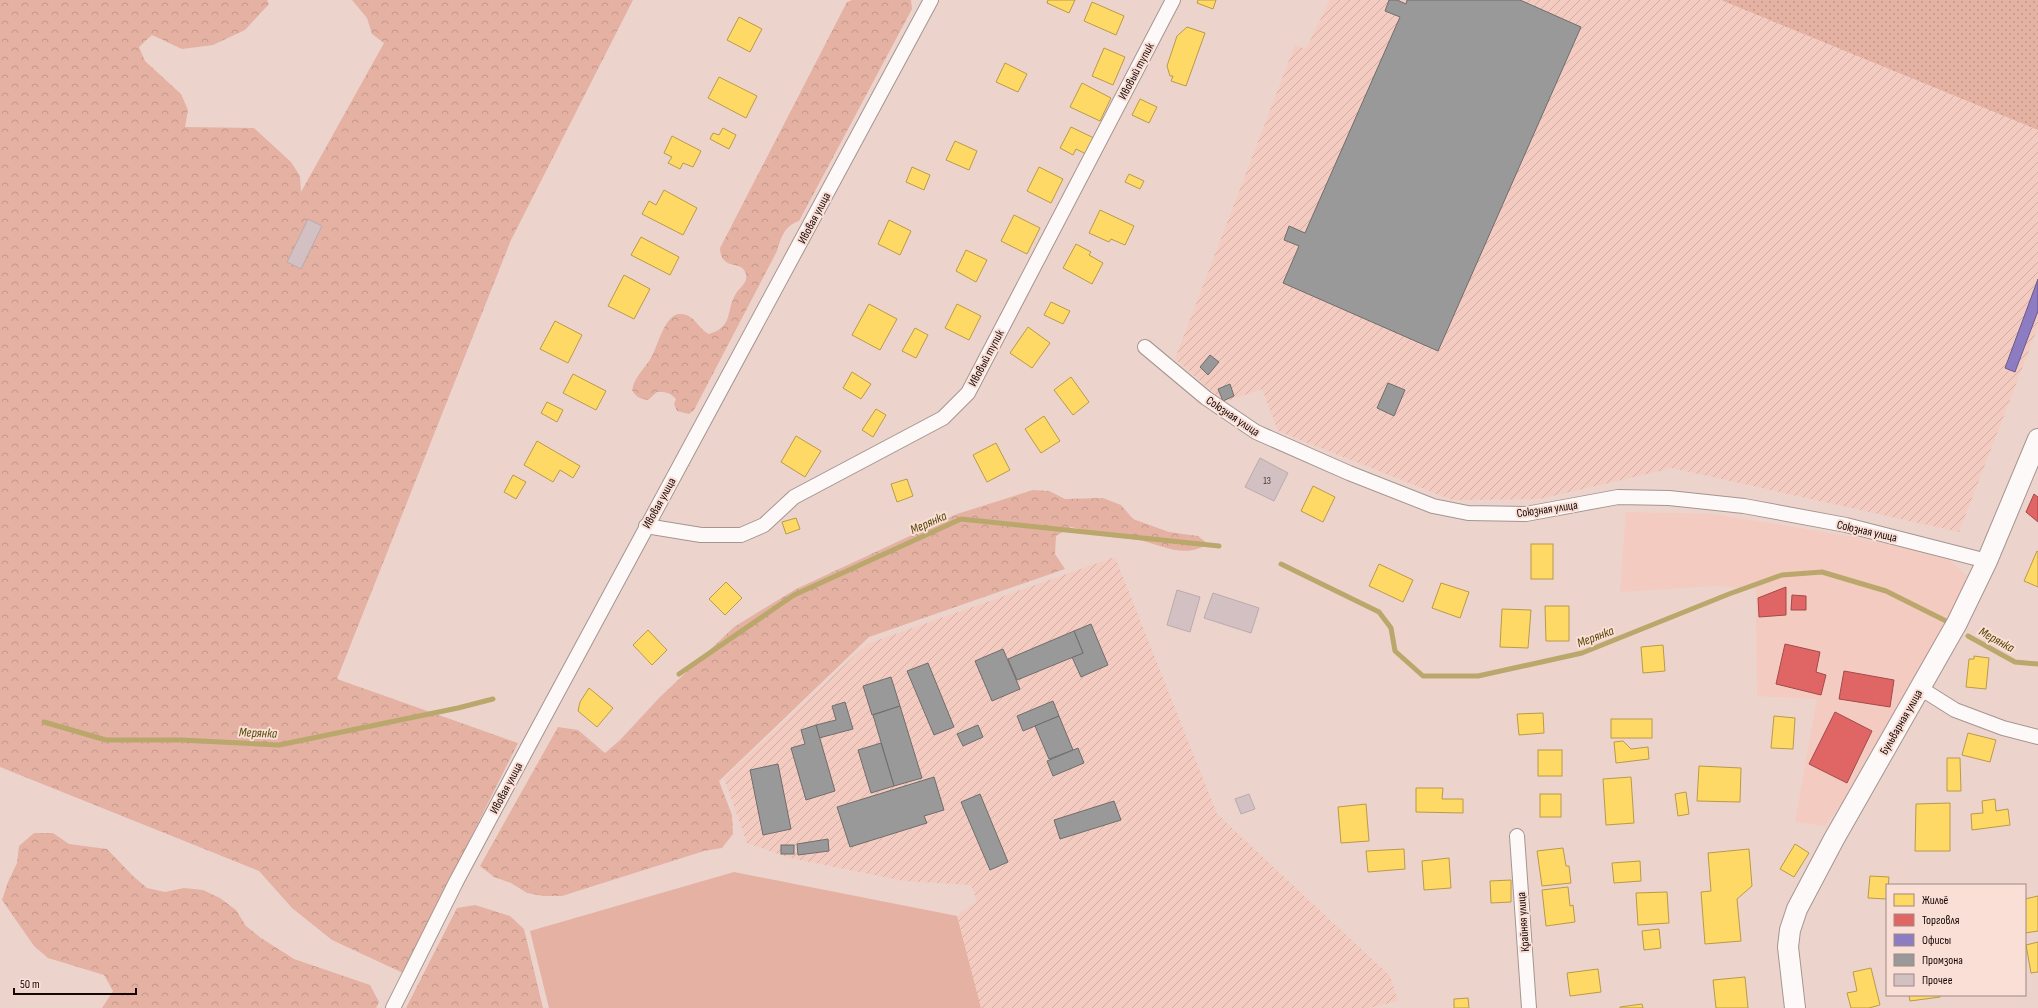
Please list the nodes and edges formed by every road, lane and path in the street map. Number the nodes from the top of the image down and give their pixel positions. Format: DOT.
graph roads {
  1 [pos="931,0"];
  2 [pos="1173,0"];
  3 [pos="1145,347"];
  4 [pos="2038,439"];
  5 [pos="646,526"];
  6 [pos="1987,561"];
  7 [pos="1920,688"];
  8 [pos="2038,737"];
  9 [pos="1516,836"];
  10 [pos="393,1008"];
  11 [pos="1529,1008"];
  12 [pos="1795,1008"];
  1 -- 5 [label="street, Ивовая улица"];
  2 -- 5 [label="street, Ивовый тупик"];
  3 -- 6 [label="street, Союзная улица"];
  4 -- 6 [label="street, Бульварная улица"];
  5 -- 10 [label="street, Ивовая улица"];
  6 -- 7 [label="street, Бульварная улица"];
  7 -- 8 [label="street"];
  7 -- 12 [label="street, Бульварная улица"];
  9 -- 11 [label="street, Крайняя улица"];
}
